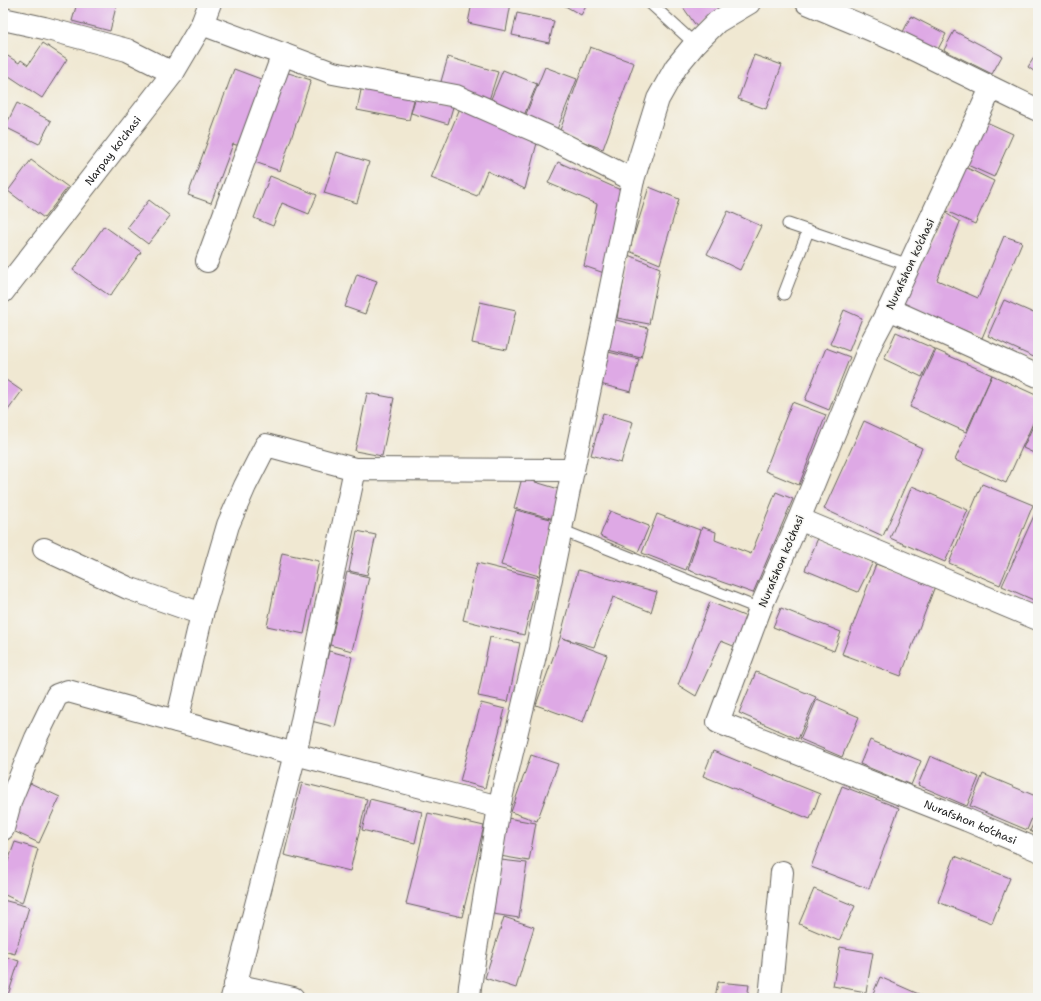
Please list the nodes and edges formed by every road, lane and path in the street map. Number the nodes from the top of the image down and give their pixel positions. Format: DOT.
graph roads {
  1 [pos="210,3"];
  2 [pos="650,3"];
  3 [pos="749,3"];
  4 [pos="807,3"];
  5 [pos="3,19"];
  6 [pos="202,24"];
  7 [pos="695,44"];
  8 [pos="283,54"];
  9 [pos="173,73"];
  10 [pos="991,88"];
  11 [pos="1038,110"];
  12 [pos="633,180"];
  13 [pos="788,224"];
  14 [pos="808,231"];
  15 [pos="207,261"];
  16 [pos="909,265"];
  17 [pos="3,292"];
  18 [pos="784,294"];
  19 [pos="889,309"];
  20 [pos="1038,376"];
  21 [pos="355,469"];
  22 [pos="573,470"];
  23 [pos="799,519"];
  24 [pos="561,530"];
  25 [pos="44,549"];
  26 [pos="760,609"];
  27 [pos="202,614"];
  28 [pos="1038,619"];
  29 [pos="177,721"];
  30 [pos="295,754"];
  31 [pos="499,807"];
  32 [pos="3,829"];
  33 [pos="1038,850"];
  34 [pos="782,872"];
  35 [pos="233,992"];
  36 [pos="292,998"];
  37 [pos="469,998"];
  38 [pos="770,998"];
  1 -- 6 [label="street, Narpay ko'chasi"];
  2 -- 7 [label="lane"];
  3 -- 7 [label="street"];
  4 -- 10 [label="street"];
  5 -- 9 [label="street"];
  6 -- 8 [label="street"];
  6 -- 9 [label="street, Narpay ko'chasi"];
  7 -- 12 [label="street"];
  8 -- 12 [label="street"];
  8 -- 15 [label="street"];
  9 -- 17 [label="street, Narpay ko'chasi"];
  10 -- 11 [label="street"];
  10 -- 16 [label="street, Nurafshon ko’chasi"];
  12 -- 22 [label="street"];
  13 -- 14 [label="lane"];
  14 -- 16 [label="lane"];
  14 -- 18 [label="lane"];
  16 -- 19 [label="street, Nurafshon ko’chasi"];
  19 -- 20 [label="street"];
  19 -- 23 [label="street, Nurafshon ko’chasi"];
  21 -- 22 [label="street"];
  21 -- 27 [label="street"];
  21 -- 30 [label="street"];
  22 -- 24 [label="street"];
  23 -- 26 [label="street, Nurafshon ko’chasi"];
  23 -- 28 [label="street"];
  24 -- 26 [label="lane"];
  24 -- 31 [label="street"];
  25 -- 27 [label="street"];
  26 -- 33 [label="street, Nurafshon ko’chasi"];
  27 -- 29 [label="street"];
  29 -- 30 [label="street"];
  29 -- 32 [label="street"];
  30 -- 31 [label="street"];
  30 -- 35 [label="street"];
  31 -- 37 [label="street"];
  34 -- 38 [label="street"];
  35 -- 36 [label="street"];
}
